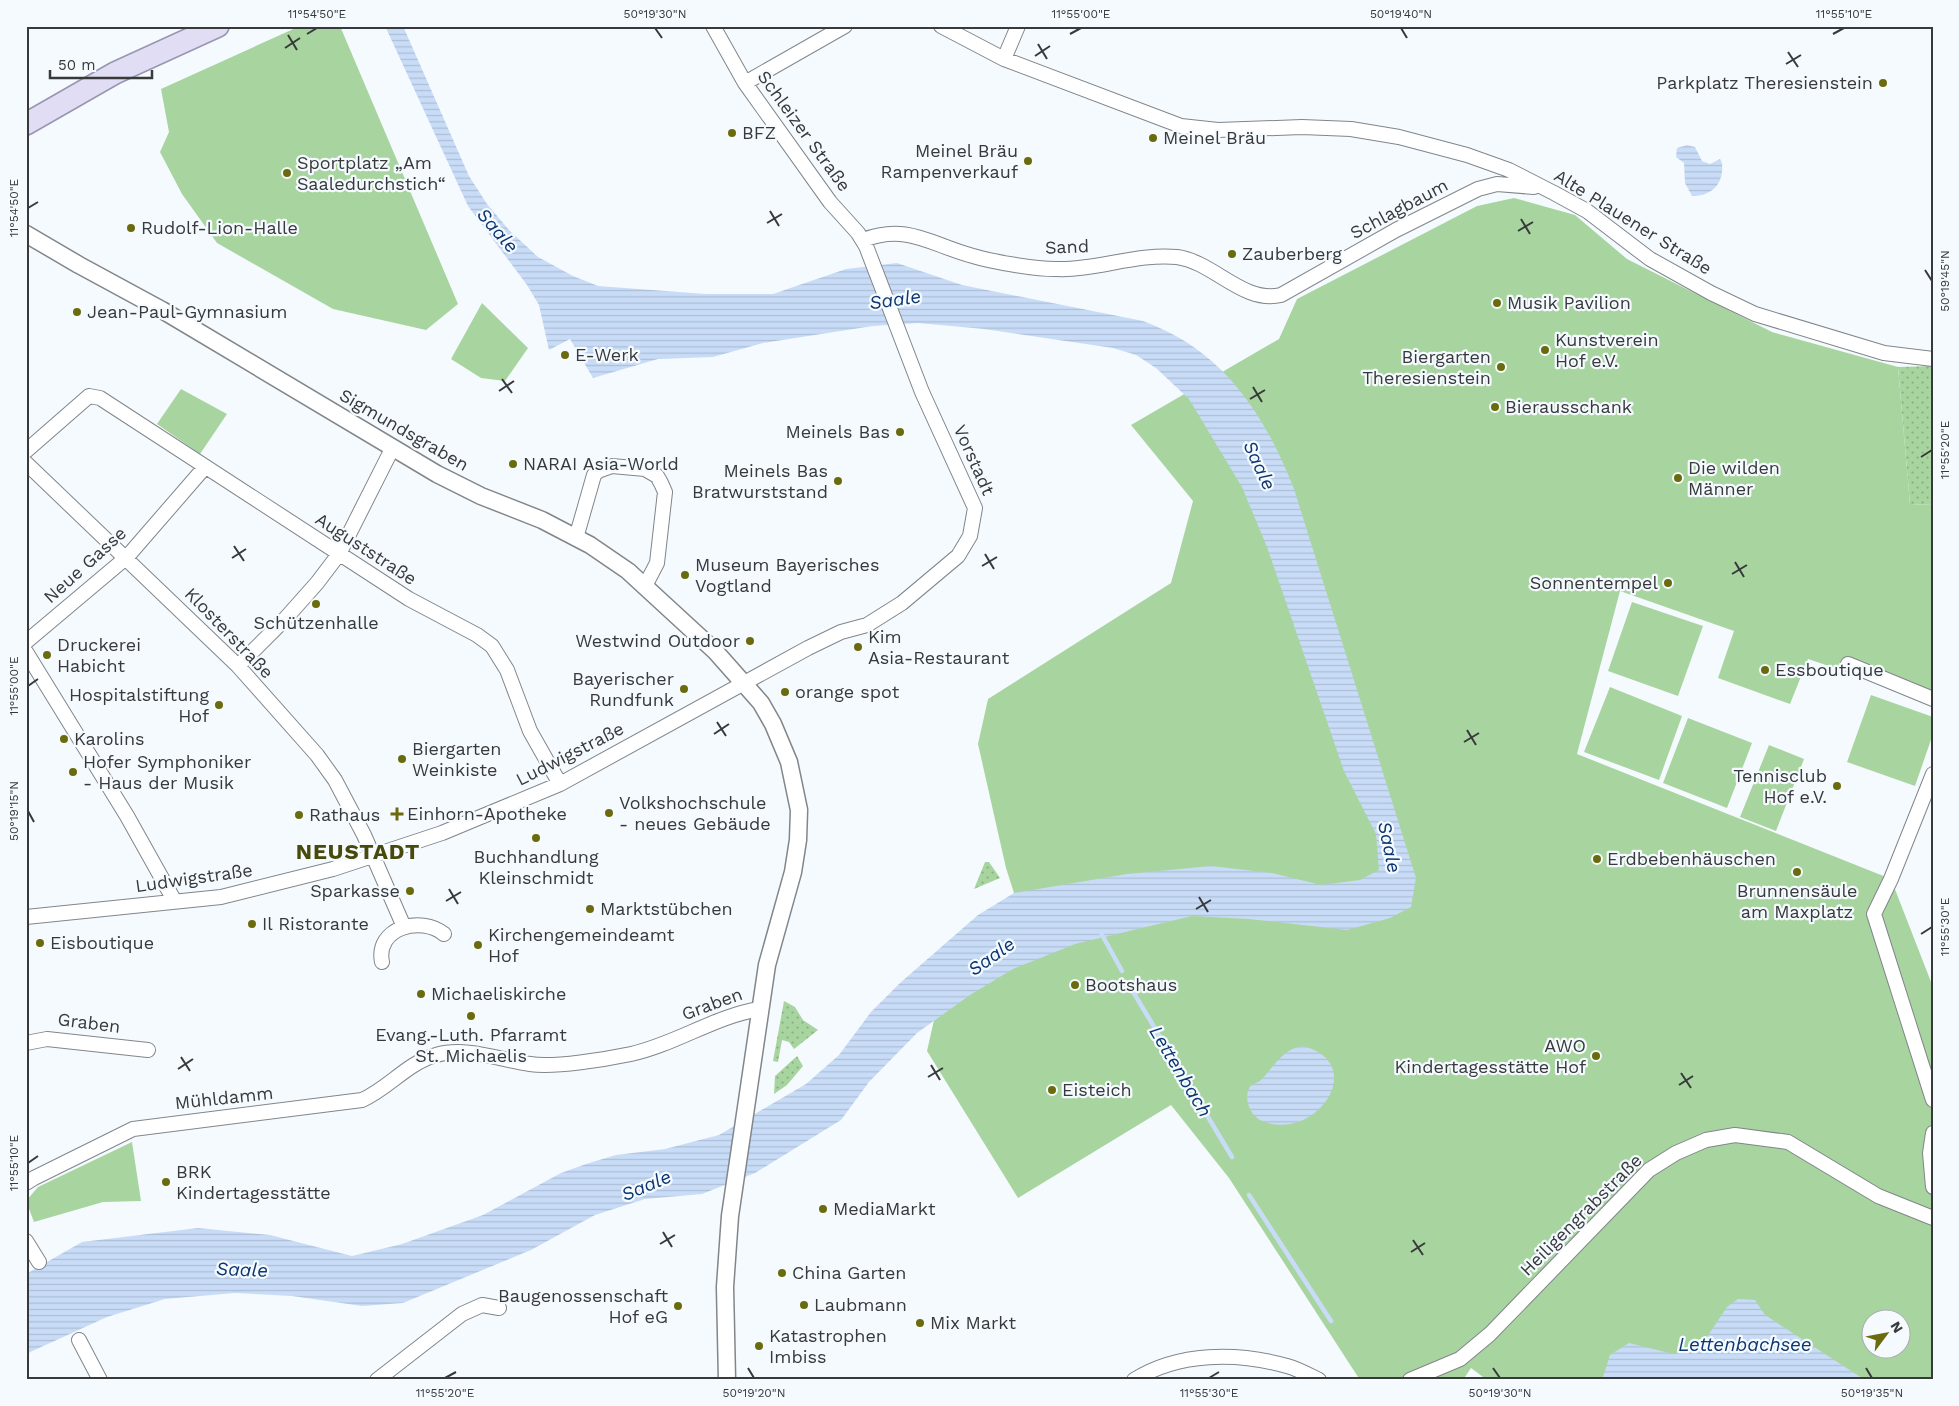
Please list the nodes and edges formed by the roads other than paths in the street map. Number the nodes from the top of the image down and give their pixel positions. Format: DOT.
graph roads {
  1 [pos="218,26"];
  2 [pos="713,26"];
  3 [pos="845,26"];
  4 [pos="940,26"];
  5 [pos="1018,26"];
  6 [pos="1004,59"];
  7 [pos="745,83"];
  8 [pos="26,124"];
  9 [pos="1554,193"];
  10 [pos="29,236"];
  11 [pos="863,240"];
  12 [pos="869,254"];
  13 [pos="1268,298"];
  14 [pos="1933,359"];
  15 [pos="392,449"];
  16 [pos="26,451"];
  17 [pos="26,463"];
  18 [pos="205,467"];
  19 [pos="576,538"];
  20 [pos="339,554"];
  21 [pos="127,557"];
  22 [pos="645,586"];
  23 [pos="26,642"];
  24 [pos="26,652"];
  25 [pos="1848,664"];
  26 [pos="238,666"];
  27 [pos="743,682"];
  28 [pos="1933,699"];
  29 [pos="1933,774"];
  30 [pos="560,784"];
  31 [pos="373,855"];
  32 [pos="174,900"];
  33 [pos="26,917"];
  34 [pos="404,927"];
  35 [pos="444,934"];
  36 [pos="382,962"];
  37 [pos="760,1009"];
  38 [pos="26,1043"];
  39 [pos="148,1050"];
  40 [pos="427,1058"];
  41 [pos="1933,1100"];
  42 [pos="1933,1134"];
  43 [pos="26,1184"];
  44 [pos="1933,1188"];
  45 [pos="1933,1218"];
  46 [pos="26,1241"];
  47 [pos="39,1262"];
  48 [pos="499,1308"];
  49 [pos="79,1340"];
  50 [pos="100,1380"];
  51 [pos="377,1380"];
  52 [pos="727,1380"];
  53 [pos="1134,1380"];
  54 [pos="1319,1380"];
  55 [pos="1410,1380"];
  1 -- 8 [label="main road"];
  2 -- 7 [label="street, Schleizer Straße"];
  3 -- 7 [label="street"];
  4 -- 6 [label="street, Alte Plauener Straße"];
  5 -- 6 [label="street"];
  6 -- 9 [label="street, Alte Plauener Straße"];
  7 -- 11 [label="street, Schleizer Straße"];
  9 -- 13 [label="street, Schlagbaum"];
  9 -- 14 [label="street, Alte Plauener Straße"];
  10 -- 15 [label="street, Sigmundsgraben"];
  11 -- 12 [label="street, Schleizer Straße"];
  11 -- 13 [label="street, Sand"];
  12 -- 27 [label="street, Vorstadt"];
  15 -- 19 [label="street, Sigmundsgraben"];
  15 -- 20 [label="street"];
  16 -- 18 [label="street, Auguststraße"];
  17 -- 21 [label="street, Klosterstraße"];
  18 -- 20 [label="street, Auguststraße"];
  18 -- 21 [label="street, Neue Gasse"];
  19 -- 22 [label="street, Sigmundsgraben"];
  19 -- 22 [label="street"];
  20 -- 26 [label="street"];
  20 -- 30 [label="street, Auguststraße"];
  21 -- 23 [label="street, Neue Gasse"];
  21 -- 26 [label="street, Klosterstraße"];
  22 -- 27 [label="street, Sigmundsgraben"];
  24 -- 32 [label="street"];
  25 -- 28 [label="street"];
  26 -- 31 [label="street, Klosterstraße"];
  27 -- 30 [label="street, Ludwigstraße"];
  27 -- 37 [label="street, Graben"];
  29 -- 41 [label="street"];
  30 -- 31 [label="street, Ludwigstraße"];
  31 -- 32 [label="street, Ludwigstraße"];
  31 -- 34 [label="street, Klosterstraße"];
  32 -- 33 [label="street, Ludwigstraße"];
  34 -- 35 [label="street"];
  34 -- 36 [label="street"];
  37 -- 40 [label="street, Graben"];
  37 -- 52 [label="street"];
  38 -- 39 [label="street, Graben"];
  40 -- 43 [label="street, Mühldamm"];
  42 -- 44 [label="street"];
  45 -- 55 [label="street, Heiligengrabstraße"];
  46 -- 47 [label="street"];
  48 -- 51 [label="street"];
  49 -- 50 [label="street"];
  53 -- 54 [label="street"];
}
